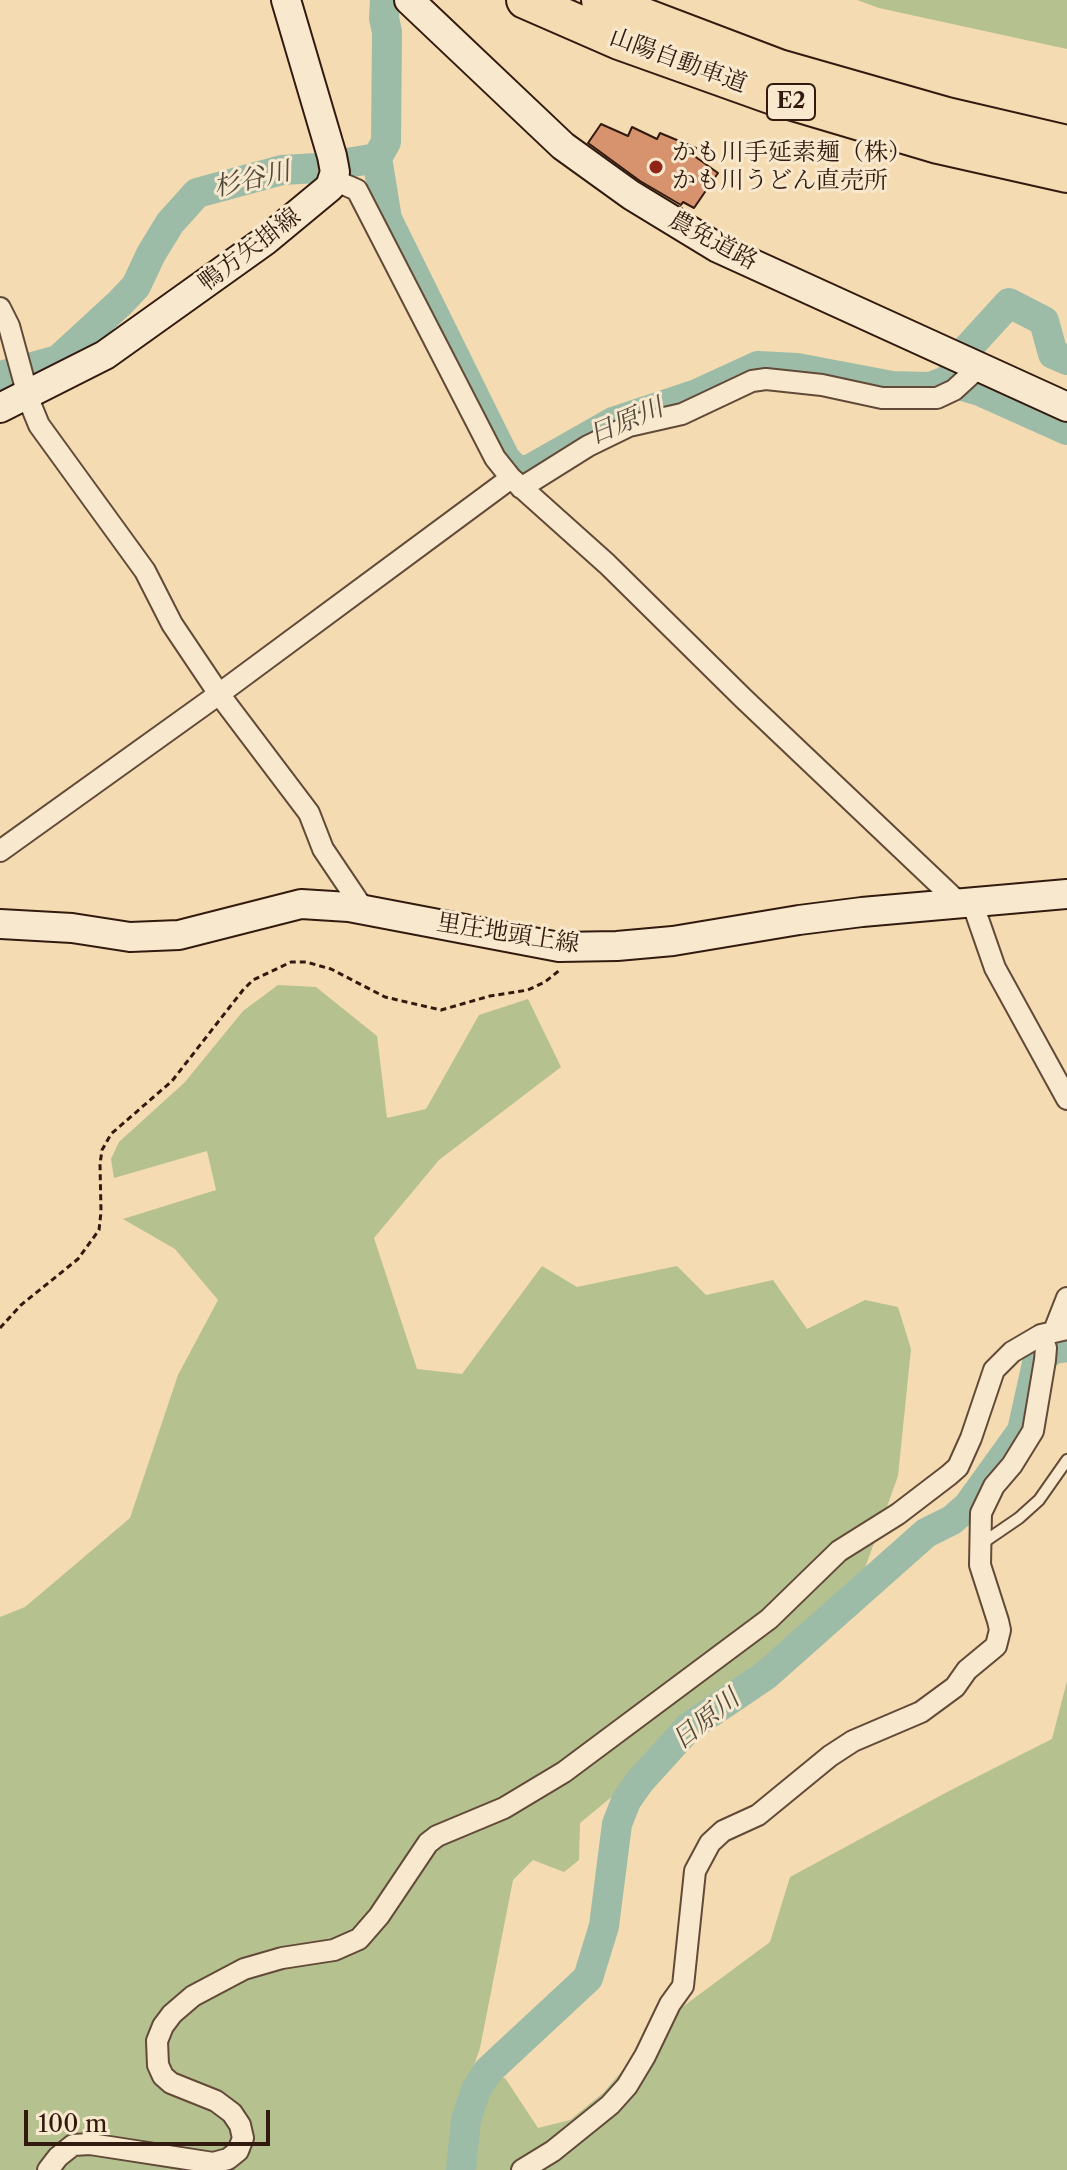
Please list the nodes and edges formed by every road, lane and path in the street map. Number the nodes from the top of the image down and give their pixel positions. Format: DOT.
graph roads {
  1 [pos="286,0"];
  2 [pos="409,0"];
  3 [pos="525,0"];
  4 [pos="600,0"];
  5 [pos="1067,144"];
  6 [pos="334,169"];
  7 [pos="1067,174"];
  8 [pos="0,308"];
  9 [pos="965,371"];
  10 [pos="26,390"];
  11 [pos="1067,407"];
  12 [pos="0,408"];
  13 [pos="516,483"];
  14 [pos="219,694"];
  15 [pos="0,851"];
  16 [pos="1067,894"];
  17 [pos="966,902"];
  18 [pos="364,910"];
  19 [pos="0,924"];
  20 [pos="596,947"];
  21 [pos="1067,1099"];
  22 [pos="1067,1298"];
  23 [pos="0,1328"];
  24 [pos="1051,1341"];
  25 [pos="1067,1460"];
  26 [pos="981,1544"];
  27 [pos="48,2170"];
  28 [pos="522,2170"];
  1 -- 6 [label="main road"];
  2 -- 9 [label="main road, 農免道路"];
  3 -- 7 [label="highway, 山陽自動車道 / E2"];
  4 -- 5 [label="highway, 山陽自動車道 / E2"];
  6 -- 10 [label="main road, 鴨方矢掛線"];
  6 -- 13 [label="street"];
  8 -- 10 [label="street"];
  9 -- 11 [label="main road, 農免道路"];
  9 -- 13 [label="street"];
  10 -- 12 [label="main road, 鴨方矢掛線"];
  10 -- 14 [label="street"];
  13 -- 14 [label="street"];
  13 -- 17 [label="street"];
  14 -- 15 [label="street"];
  14 -- 18 [label="street"];
  16 -- 17 [label="main road, 里庄地頭上線"];
  17 -- 20 [label="main road, 里庄地頭上線"];
  17 -- 21 [label="street"];
  18 -- 19 [label="main road, 里庄地頭上線"];
  18 -- 20 [label="main road, 里庄地頭上線"];
  20 -- 23 [label="path"];
  22 -- 24 [label="street"];
  24 -- 26 [label="street"];
  24 -- 27 [label="street"];
  25 -- 26 [label="lane"];
  26 -- 28 [label="street"];
}
